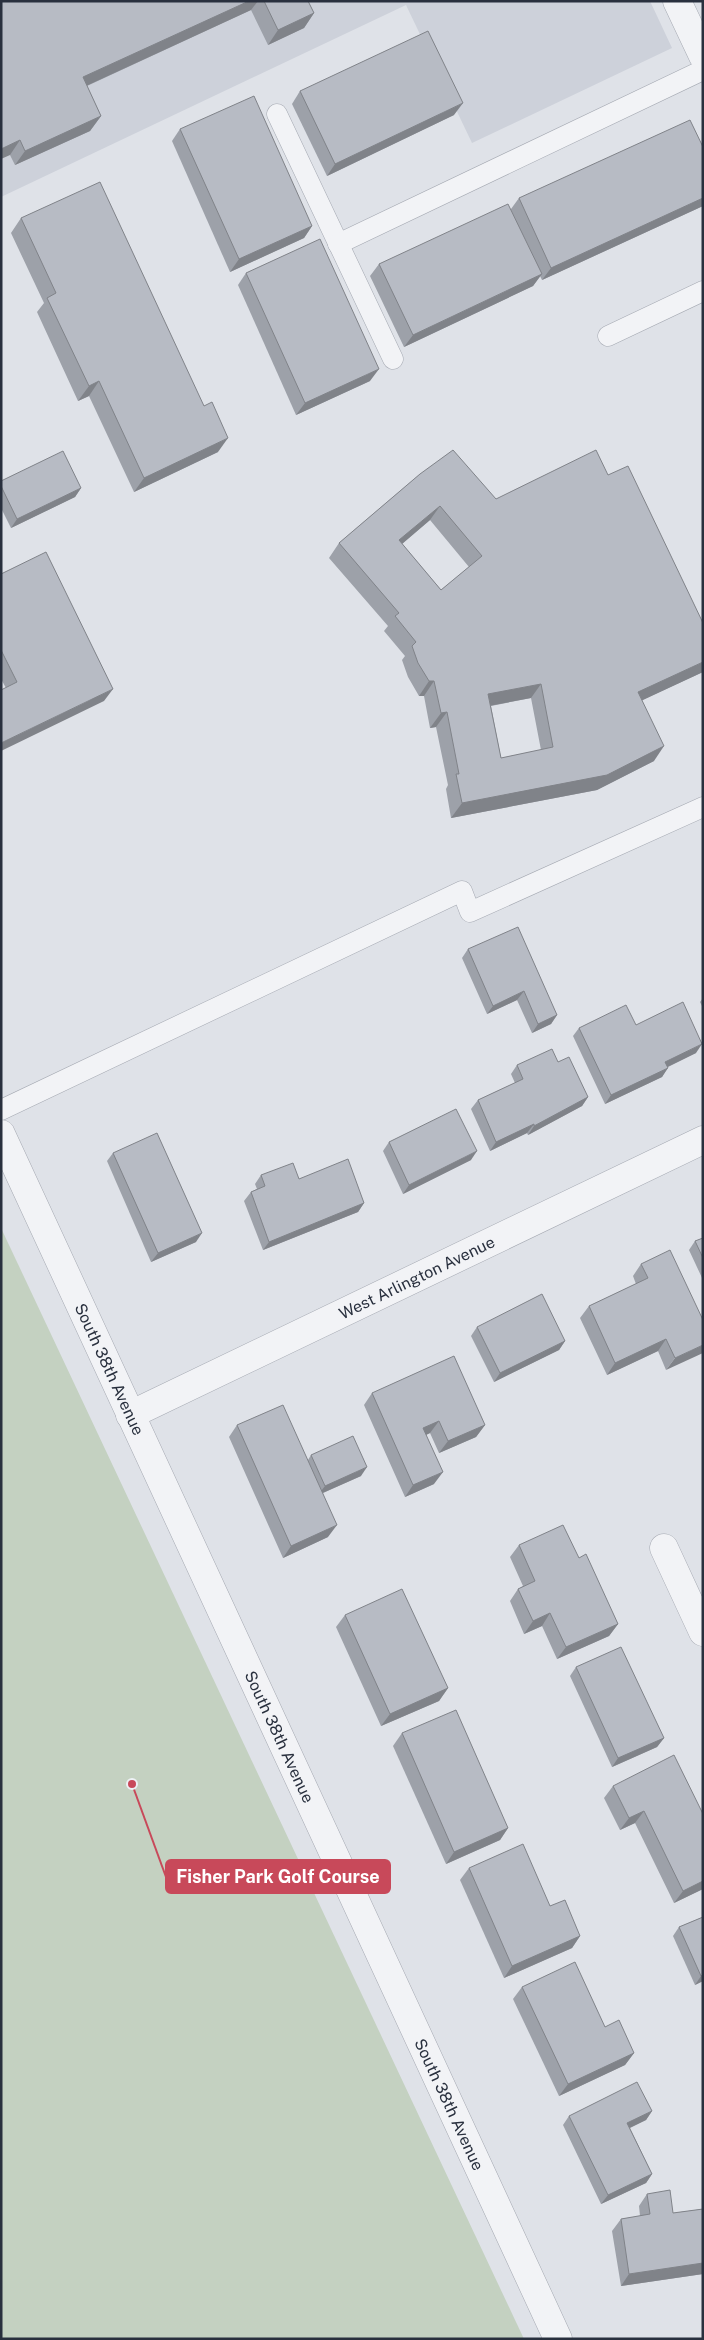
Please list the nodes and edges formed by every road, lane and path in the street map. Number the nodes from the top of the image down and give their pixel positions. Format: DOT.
graph roads {
  1 [pos="678,1"];
  2 [pos="703,56"];
  3 [pos="703,70"];
  4 [pos="277,114"];
  5 [pos="338,244"];
  6 [pos="703,291"];
  7 [pos="608,336"];
  8 [pos="393,359"];
  9 [pos="703,807"];
  10 [pos="1,1110"];
  11 [pos="1,1134"];
  12 [pos="703,1140"];
  13 [pos="130,1415"];
  14 [pos="664,1548"];
  15 [pos="703,1632"];
  16 [pos="558,2339"];
  1 -- 2 [label="street"];
  3 -- 5 [label="lane"];
  4 -- 5 [label="lane"];
  5 -- 8 [label="lane"];
  6 -- 7 [label="lane"];
  9 -- 10 [label="lane"];
  11 -- 13 [label="street, South 38th Avenue"];
  12 -- 13 [label="street, West Arlington Avenue"];
  13 -- 16 [label="street, South 38th Avenue"];
  14 -- 15 [label="street"];
}
